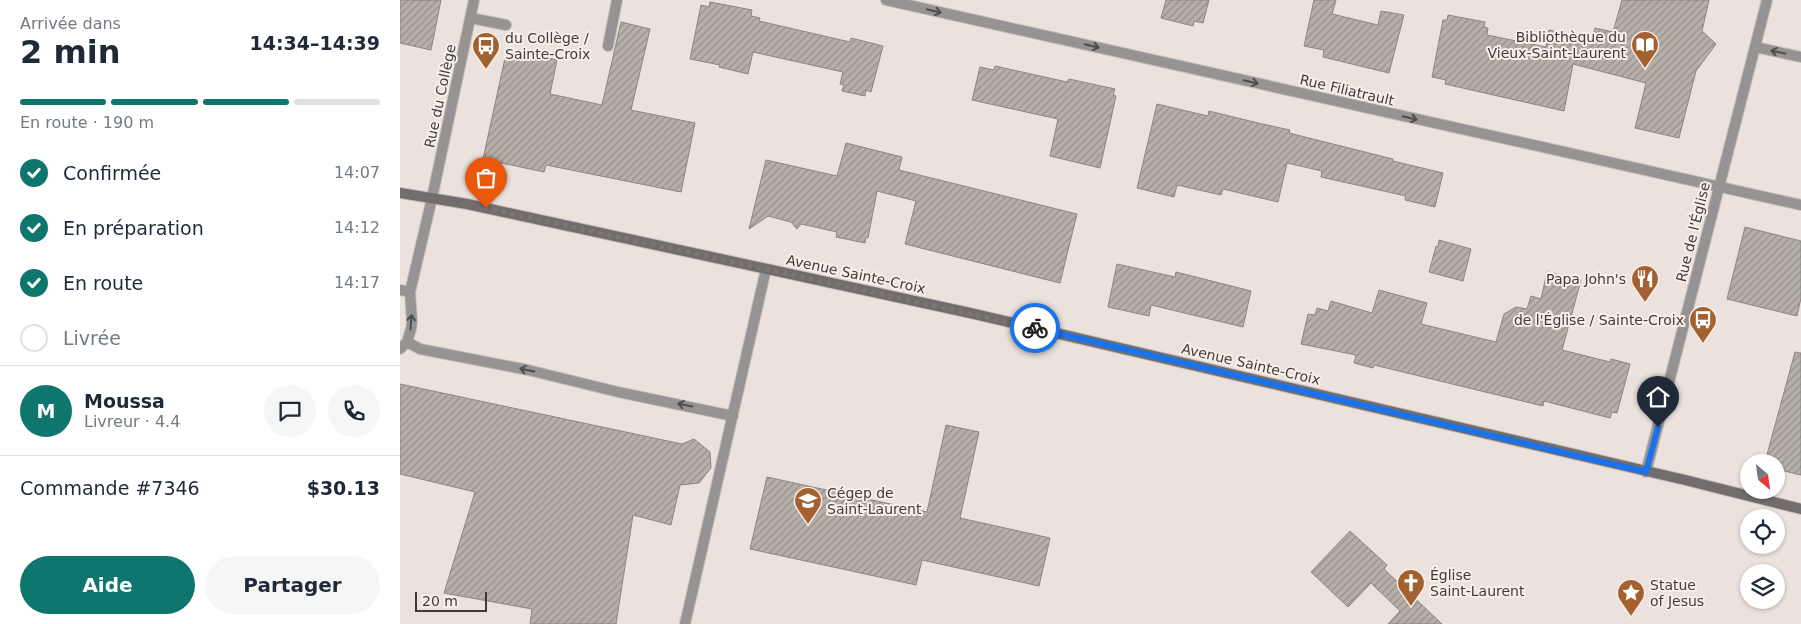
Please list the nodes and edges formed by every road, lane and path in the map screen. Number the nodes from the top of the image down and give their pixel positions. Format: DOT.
graph roads {
  1 [pos="474,0"];
  2 [pos="617,0"];
  3 [pos="886,0"];
  4 [pos="1766,0"];
  5 [pos="471,18"];
  6 [pos="506,25"];
  7 [pos="608,46"];
  8 [pos="1755,47"];
  9 [pos="1801,57"];
  10 [pos="1718,187"];
  11 [pos="400,193"];
  12 [pos="432,198"];
  13 [pos="1801,205"];
  14 [pos="766,269"];
  15 [pos="405,291"];
  16 [pos="403,346"];
  17 [pos="733,416"];
  18 [pos="1646,472"];
  19 [pos="1801,509"];
  20 [pos="685,624"];
  1 -- 5 [label="street, Rue du Collège"];
  2 -- 7 [label="street"];
  3 -- 10 [label="street, Rue Filiatrault, one-way"];
  4 -- 8 [label="street, Rue de l'Église"];
  5 -- 6 [label="street"];
  5 -- 12 [label="street, Rue du Collège"];
  9 -- 8 [label="street, one-way"];
  8 -- 10 [label="street, Rue de l'Église"];
  10 -- 13 [label="street, Rue Filiatrault"];
  10 -- 18 [label="street, Rue de l'Église"];
  11 -- 12 [label="main road, Avenue Sainte-Croix"];
  12 -- 14 [label="main road, Avenue Sainte-Croix"];
  12 -- 15 [label="street, Rue du Collège"];
  14 -- 17 [label="street"];
  14 -- 18 [label="main road, Avenue Sainte-Croix"];
  16 -- 15 [label="street, Rue du Collège, one-way"];
  17 -- 16 [label="street, one-way"];
  17 -- 20 [label="street"];
  18 -- 19 [label="main road, Avenue Sainte-Croix"];
}
